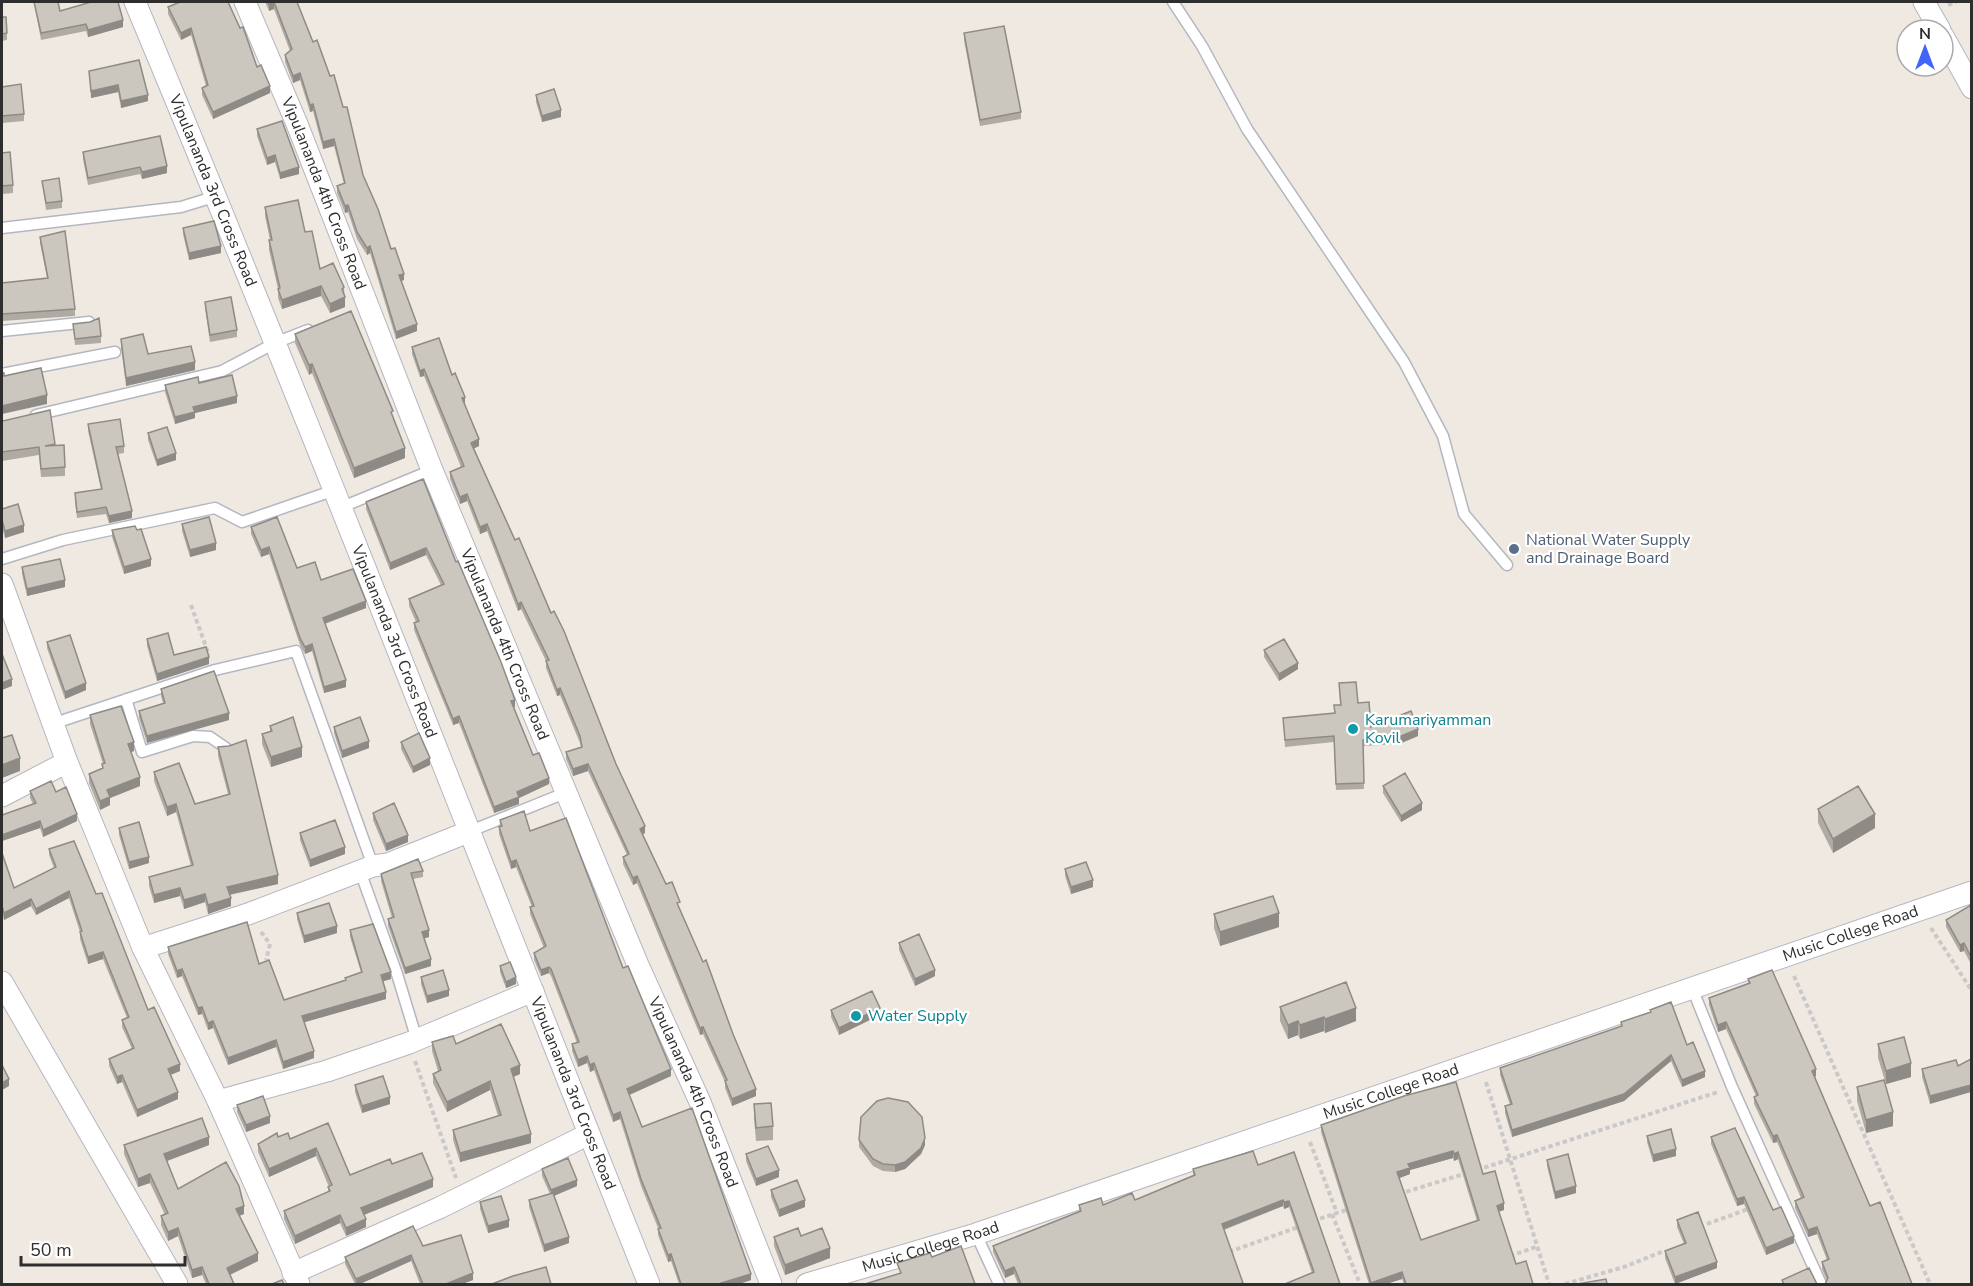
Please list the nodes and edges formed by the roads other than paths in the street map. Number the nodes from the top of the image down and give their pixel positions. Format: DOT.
graph roads {
  1 [pos="135,2"];
  2 [pos="245,2"];
  3 [pos="1173,2"];
  4 [pos="1924,2"];
  5 [pos="1933,18"];
  6 [pos="1955,58"];
  7 [pos="1971,88"];
  8 [pos="217,196"];
  9 [pos="2,228"];
  10 [pos="89,321"];
  11 [pos="316,327"];
  12 [pos="2,331"];
  13 [pos="274,343"];
  14 [pos="115,352"];
  15 [pos="2,374"];
  16 [pos="25,417"];
  17 [pos="432,470"];
  18 [pos="338,499"];
  19 [pos="2,559"];
  20 [pos="1507,564"];
  21 [pos="2,584"];
  22 [pos="126,699"];
  23 [pos="52,724"];
  24 [pos="226,748"];
  25 [pos="67,762"];
  26 [pos="566,793"];
  27 [pos="2,796"];
  28 [pos="468,832"];
  29 [pos="366,869"];
  30 [pos="1971,892"];
  31 [pos="143,948"];
  32 [pos="2,982"];
  33 [pos="1692,988"];
  34 [pos="532,991"];
  35 [pos="413,1041"];
  36 [pos="218,1101"];
  37 [pos="589,1134"];
  38 [pos="976,1234"];
  39 [pos="296,1279"];
  40 [pos="177,1284"];
  41 [pos="649,1284"];
  42 [pos="771,1284"];
  43 [pos="807,1284"];
  44 [pos="999,1284"];
  45 [pos="1821,1284"];
  1 -- 8 [label="street, Vipulananda 3rd Cross Road"];
  2 -- 17 [label="street, Vipulananda 4th Cross Road"];
  3 -- 20 [label="lane"];
  4 -- 5 [label="street"];
  6 -- 7 [label="street"];
  8 -- 9 [label="lane"];
  8 -- 13 [label="street, Vipulananda 3rd Cross Road"];
  10 -- 12 [label="lane"];
  11 -- 13 [label="lane"];
  13 -- 16 [label="lane"];
  13 -- 18 [label="street, Vipulananda 3rd Cross Road"];
  14 -- 15 [label="lane"];
  17 -- 18 [label="lane"];
  17 -- 26 [label="street, Vipulananda 4th Cross Road"];
  18 -- 19 [label="lane"];
  18 -- 28 [label="street, Vipulananda 3rd Cross Road"];
  21 -- 23 [label="street"];
  22 -- 23 [label="lane"];
  22 -- 24 [label="lane"];
  22 -- 29 [label="lane"];
  23 -- 25 [label="street"];
  25 -- 27 [label="street"];
  25 -- 31 [label="street"];
  26 -- 28 [label="lane"];
  26 -- 42 [label="street, Vipulananda 4th Cross Road"];
  28 -- 29 [label="street"];
  28 -- 34 [label="street, Vipulananda 3rd Cross Road"];
  29 -- 31 [label="street"];
  29 -- 35 [label="lane"];
  30 -- 33 [label="street, Music College Road"];
  31 -- 36 [label="street"];
  32 -- 40 [label="street"];
  33 -- 38 [label="street, Music College Road"];
  33 -- 45 [label="lane"];
  34 -- 35 [label="street"];
  34 -- 37 [label="street, Vipulananda 3rd Cross Road"];
  35 -- 36 [label="street"];
  36 -- 39 [label="street"];
  37 -- 39 [label="street"];
  37 -- 41 [label="street, Vipulananda 3rd Cross Road"];
  38 -- 43 [label="street, Music College Road"];
  38 -- 44 [label="lane"];
}
